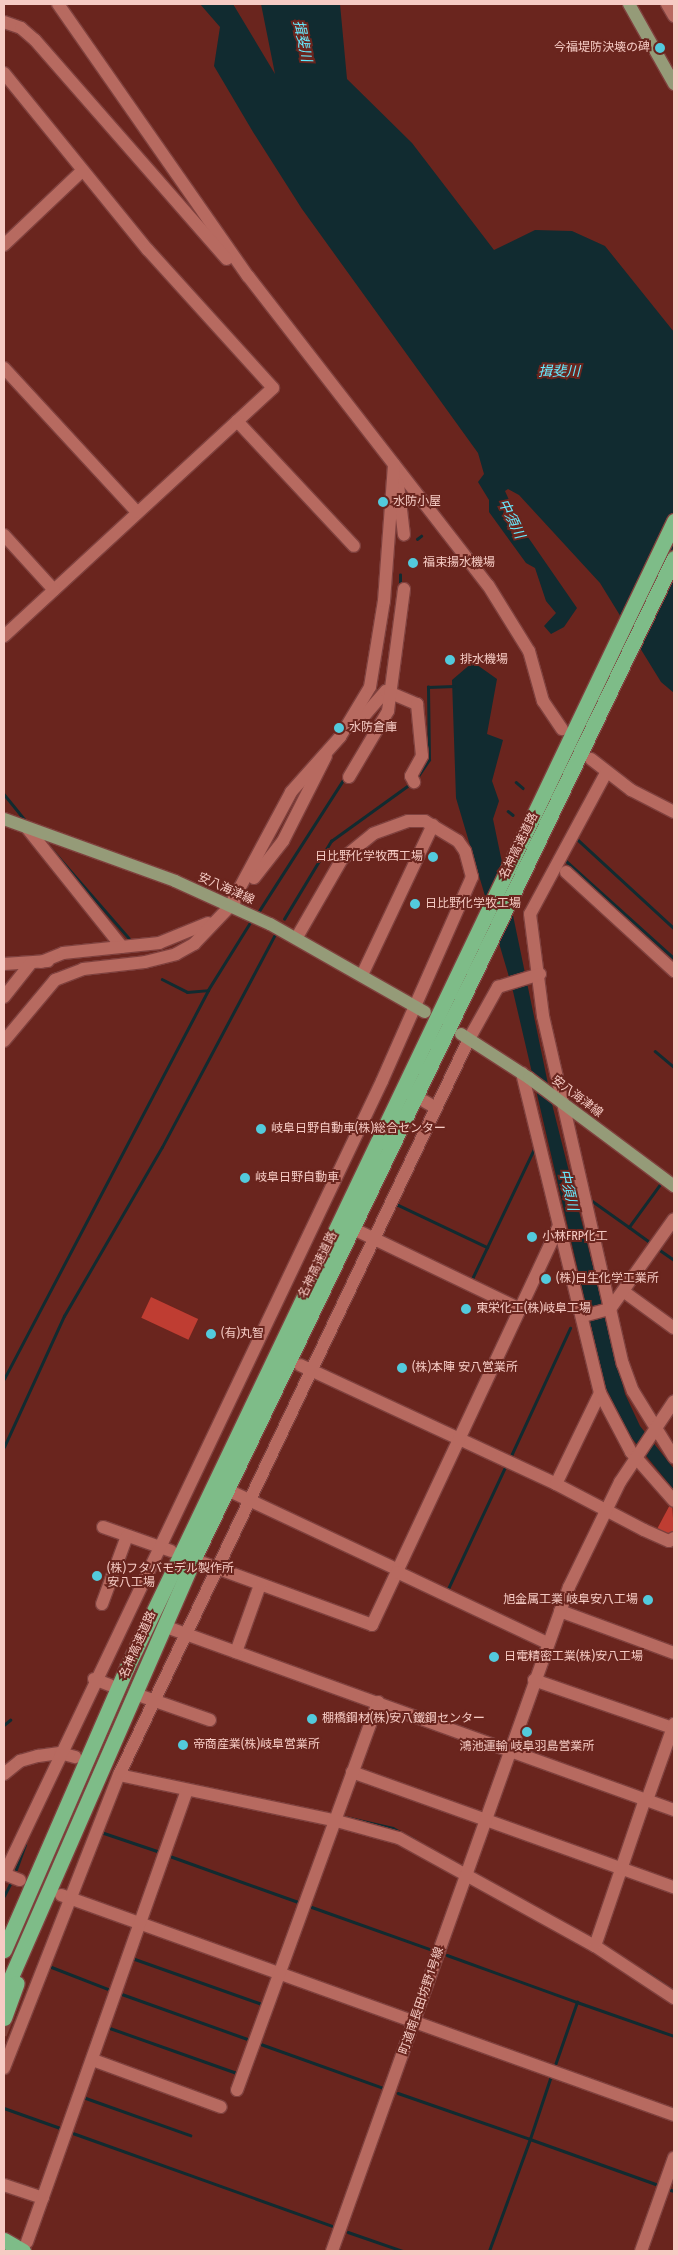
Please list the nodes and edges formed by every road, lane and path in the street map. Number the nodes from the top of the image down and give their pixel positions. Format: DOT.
graph roads {
  1 [pos="58,4"];
  2 [pos="629,4"];
  3 [pos="667,4"];
  4 [pos="674,16"];
  5 [pos="4,22"];
  6 [pos="4,74"];
  7 [pos="674,84"];
  8 [pos="82,171"];
  9 [pos="4,245"];
  10 [pos="248,276"];
  11 [pos="4,368"];
  12 [pos="237,421"];
  13 [pos="394,464"];
  14 [pos="137,512"];
  15 [pos="674,520"];
  16 [pos="4,535"];
  17 [pos="404,535"];
  18 [pos="354,546"];
  19 [pos="674,558"];
  20 [pos="404,589"];
  21 [pos="54,590"];
  22 [pos="4,636"];
  23 [pos="391,692"];
  24 [pos="353,719"];
  25 [pos="562,730"];
  26 [pos="591,759"];
  27 [pos="606,773"];
  28 [pos="350,776"];
  29 [pos="414,782"];
  30 [pos="674,812"];
  31 [pos="4,819"];
  32 [pos="432,825"];
  33 [pos="27,828"];
  34 [pos="566,872"];
  35 [pos="230,906"];
  36 [pos="211,923"];
  37 [pos="297,937"];
  38 [pos="122,946"];
  39 [pos="36,962"];
  40 [pos="117,963"];
  41 [pos="4,964"];
  42 [pos="674,970"];
  43 [pos="362,975"];
  44 [pos="537,975"];
  45 [pos="4,997"];
  46 [pos="420,1009"];
  47 [pos="465,1037"];
  48 [pos="4,1041"];
  49 [pos="525,1075"];
  50 [pos="424,1101"];
  51 [pos="562,1102"];
  52 [pos="436,1108"];
  53 [pos="674,1186"];
  54 [pos="674,1219"];
  55 [pos="560,1226"];
  56 [pos="360,1232"];
  57 [pos="373,1238"];
  58 [pos="623,1291"];
  59 [pos="520,1309"];
  60 [pos="609,1310"];
  61 [pos="583,1316"];
  62 [pos="674,1328"];
  63 [pos="305,1367"];
  64 [pos="600,1393"];
  65 [pos="674,1401"];
  66 [pos="653,1430"];
  67 [pos="458,1439"];
  68 [pos="636,1456"];
  69 [pos="674,1457"];
  70 [pos="556,1484"];
  71 [pos="234,1494"];
  72 [pos="247,1501"];
  73 [pos="674,1501"];
  74 [pos="604,1511"];
  75 [pos="103,1527"];
  76 [pos="127,1536"];
  77 [pos="674,1538"];
  78 [pos="166,1549"];
  79 [pos="203,1563"];
  80 [pos="215,1569"];
  81 [pos="397,1571"];
  82 [pos="260,1585"];
  83 [pos="102,1604"];
  84 [pos="560,1611"];
  85 [pos="172,1629"];
  86 [pos="184,1634"];
  87 [pos="547,1643"];
  88 [pos="236,1652"];
  89 [pos="674,1653"];
  90 [pos="127,1667"];
  91 [pos="94,1679"];
  92 [pos="534,1680"];
  93 [pos="110,1684"];
  94 [pos="141,1696"];
  95 [pos="153,1701"];
  96 [pos="378,1702"];
  97 [pos="210,1720"];
  98 [pos="673,1729"];
  99 [pos="510,1750"];
  100 [pos="60,1752"];
  101 [pos="75,1757"];
  102 [pos="116,1772"];
  103 [pos="352,1772"];
  104 [pos="4,1774"];
  105 [pos="186,1792"];
  106 [pos="646,1800"];
  107 [pos="674,1810"];
  108 [pos="486,1819"];
  109 [pos="333,1820"];
  110 [pos="68,1840"];
  111 [pos="620,1868"];
  112 [pos="4,1874"];
  113 [pos="466,1875"];
  114 [pos="20,1880"];
  115 [pos="674,1887"];
  116 [pos="65,1896"];
  117 [pos="140,1924"];
  118 [pos="4,1930"];
  119 [pos="595,1946"];
  120 [pos="4,1950"];
  121 [pos="278,1973"];
  122 [pos="4,1993"];
  123 [pos="674,1998"];
  124 [pos="414,2022"];
  125 [pos="10,2028"];
  126 [pos="93,2060"];
  127 [pos="4,2068"];
  128 [pos="236,2090"];
  129 [pos="221,2107"];
  130 [pos="674,2115"];
  131 [pos="674,2158"];
  132 [pos="4,2185"];
  133 [pos="43,2198"];
  134 [pos="4,2240"];
  135 [pos="25,2246"];
  136 [pos="332,2251"];
  137 [pos="641,2251"];
  1 -- 10 [label="street"];
  2 -- 7 [label="main road"];
  3 -- 4 [label="street"];
  5 -- 10 [label="street"];
  6 -- 8 [label="street"];
  8 -- 9 [label="street"];
  8 -- 12 [label="street"];
  10 -- 13 [label="street"];
  11 -- 14 [label="street"];
  12 -- 14 [label="street"];
  12 -- 18 [label="street"];
  13 -- 17 [label="street"];
  13 -- 24 [label="street"];
  13 -- 25 [label="street"];
  14 -- 21 [label="street"];
  15 -- 90 [label="highway, 名神高速道路"];
  16 -- 21 [label="street"];
  19 -- 110 [label="highway, 名神高速道路"];
  20 -- 23 [label="street"];
  21 -- 22 [label="street"];
  23 -- 24 [label="street"];
  23 -- 28 [label="street"];
  23 -- 29 [label="street"];
  24 -- 35 [label="street"];
  26 -- 27 [label="street"];
  27 -- 30 [label="street"];
  27 -- 44 [label="street"];
  31 -- 33 [label="main road, 安八海津線"];
  32 -- 37 [label="street"];
  32 -- 43 [label="street"];
  32 -- 46 [label="street"];
  33 -- 35 [label="main road, 安八海津線"];
  33 -- 38 [label="street"];
  34 -- 42 [label="street"];
  35 -- 36 [label="street"];
  35 -- 37 [label="main road, 安八海津線"];
  36 -- 38 [label="street"];
  36 -- 40 [label="street"];
  37 -- 43 [label="main road, 安八海津線"];
  38 -- 39 [label="street"];
  39 -- 40 [label="street"];
  39 -- 41 [label="street"];
  39 -- 45 [label="street"];
  40 -- 48 [label="street"];
  43 -- 46 [label="main road, 安八海津線"];
  44 -- 47 [label="street"];
  44 -- 51 [label="street"];
  46 -- 78 [label="street"];
  47 -- 49 [label="main road, 安八海津線"];
  47 -- 52 [label="street"];
  49 -- 51 [label="main road, 安八海津線"];
  49 -- 55 [label="street"];
  50 -- 52 [label="street"];
  51 -- 53 [label="main road, 安八海津線"];
  51 -- 60 [label="street"];
  52 -- 57 [label="street"];
  54 -- 58 [label="street"];
  55 -- 59 [label="street"];
  55 -- 64 [label="street"];
  56 -- 57 [label="street"];
  57 -- 59 [label="street"];
  57 -- 63 [label="street"];
  58 -- 60 [label="street"];
  58 -- 62 [label="street"];
  59 -- 67 [label="street"];
  60 -- 61 [label="street"];
  60 -- 66 [label="street"];
  63 -- 67 [label="street"];
  63 -- 72 [label="street"];
  64 -- 68 [label="street"];
  64 -- 70 [label="street"];
  65 -- 66 [label="street, 町道南長田坊野1号線"];
  66 -- 68 [label="street, 町道南長田坊野1号線"];
  66 -- 69 [label="street"];
  67 -- 70 [label="street"];
  67 -- 81 [label="street"];
  68 -- 73 [label="street"];
  68 -- 74 [label="street, 町道南長田坊野1号線"];
  70 -- 74 [label="street"];
  71 -- 72 [label="street"];
  72 -- 80 [label="street"];
  72 -- 81 [label="street"];
  74 -- 77 [label="street"];
  74 -- 84 [label="street, 町道南長田坊野1号線"];
  75 -- 76 [label="street"];
  76 -- 78 [label="street"];
  76 -- 83 [label="street"];
  78 -- 91 [label="street"];
  79 -- 80 [label="street"];
  80 -- 82 [label="street"];
  80 -- 86 [label="street"];
  81 -- 82 [label="street"];
  81 -- 87 [label="street"];
  82 -- 88 [label="street"];
  84 -- 87 [label="street, 町道南長田坊野1号線"];
  84 -- 89 [label="street"];
  85 -- 86 [label="street"];
  86 -- 88 [label="street"];
  86 -- 95 [label="street"];
  87 -- 92 [label="street, 町道南長田坊野1号線"];
  88 -- 96 [label="street"];
  90 -- 118 [label="highway"];
  90 -- 120 [label="highway, 名神高速道路"];
  91 -- 93 [label="street"];
  91 -- 100 [label="street"];
  92 -- 98 [label="street"];
  92 -- 99 [label="street, 町道南長田坊野1号線"];
  94 -- 95 [label="street"];
  95 -- 97 [label="street"];
  95 -- 102 [label="street"];
  96 -- 99 [label="street"];
  96 -- 103 [label="street"];
  98 -- 106 [label="street"];
  99 -- 106 [label="street"];
  99 -- 108 [label="street, 町道南長田坊野1号線"];
  100 -- 101 [label="street"];
  100 -- 104 [label="street"];
  100 -- 112 [label="street"];
  102 -- 105 [label="street"];
  102 -- 116 [label="street"];
  103 -- 108 [label="street"];
  103 -- 109 [label="street"];
  105 -- 109 [label="street"];
  105 -- 117 [label="street"];
  106 -- 107 [label="street"];
  106 -- 111 [label="street"];
  108 -- 111 [label="street"];
  108 -- 113 [label="street, 町道南長田坊野1号線"];
  109 -- 113 [label="street"];
  109 -- 121 [label="street"];
  110 -- 122 [label="highway, 名神高速道路"];
  110 -- 125 [label="highway"];
  111 -- 115 [label="street"];
  111 -- 119 [label="street"];
  112 -- 114 [label="street"];
  113 -- 119 [label="street"];
  113 -- 124 [label="street, 町道南長田坊野1号線"];
  116 -- 117 [label="street"];
  116 -- 125 [label="street"];
  117 -- 121 [label="street"];
  117 -- 126 [label="street"];
  119 -- 123 [label="street"];
  121 -- 124 [label="street"];
  121 -- 128 [label="street"];
  124 -- 130 [label="street"];
  124 -- 136 [label="street, 町道南長田坊野1号線"];
  125 -- 127 [label="street"];
  126 -- 129 [label="street"];
  126 -- 133 [label="street"];
  131 -- 137 [label="street"];
  132 -- 133 [label="street"];
  133 -- 135 [label="street"];
  134 -- 135 [label="highway"];
}
